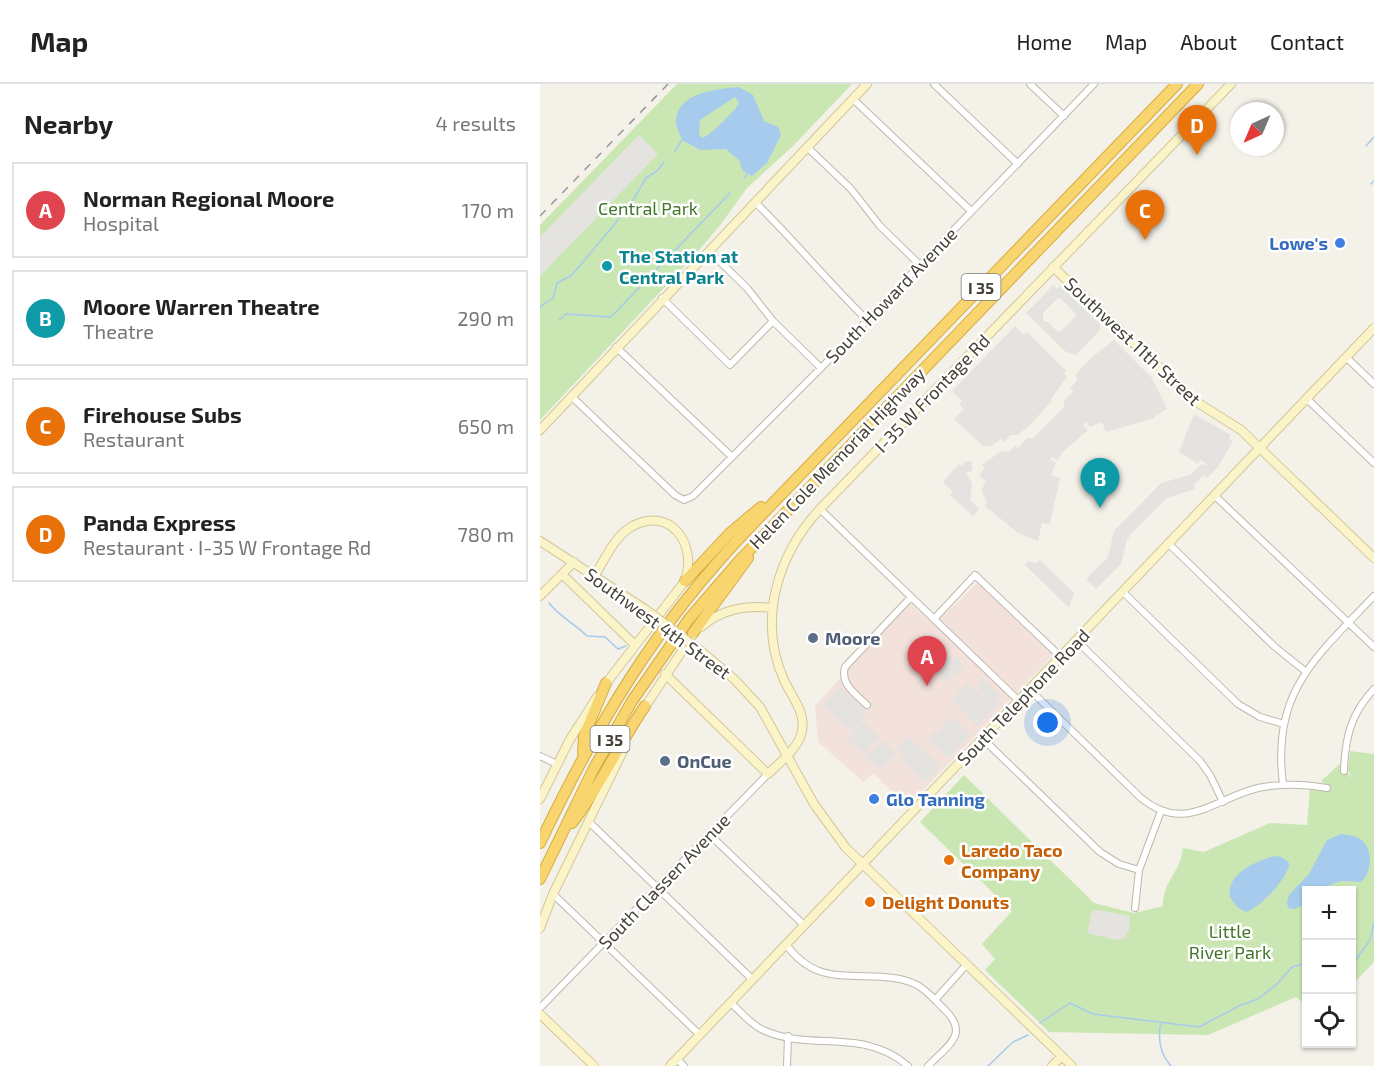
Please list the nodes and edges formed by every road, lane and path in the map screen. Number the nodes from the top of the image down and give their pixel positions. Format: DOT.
graph roads {
  1 [pos="867,84"];
  2 [pos="934,84"];
  3 [pos="1030,84"];
  4 [pos="1094,84"];
  5 [pos="1176,84"];
  6 [pos="1198,84"];
  7 [pos="1231,84"];
  8 [pos="853,99"];
  9 [pos="1064,116"];
  10 [pos="807,147"];
  11 [pos="1018,164"];
  12 [pos="755,202"];
  13 [pos="971,212"];
  14 [pos="709,251"];
  15 [pos="920,265"];
  16 [pos="1053,267"];
  17 [pos="662,298"];
  18 [pos="867,320"];
  19 [pos="773,321"];
  20 [pos="1374,328"];
  21 [pos="616,347"];
  22 [pos="1346,357"];
  23 [pos="821,368"];
  24 [pos="1374,384"];
  25 [pos="572,396"];
  26 [pos="1307,399"];
  27 [pos="540,430"];
  28 [pos="1260,447"];
  29 [pos="732,457"];
  30 [pos="1374,463"];
  31 [pos="786,489"];
  32 [pos="1214,495"];
  33 [pos="820,509"];
  34 [pos="540,541"];
  35 [pos="758,541"];
  36 [pos="1169,544"];
  37 [pos="1374,558"];
  38 [pos="574,562"];
  39 [pos="562,574"];
  40 [pos="595,575"];
  41 [pos="685,580"];
  42 [pos="1123,592"];
  43 [pos="540,596"];
  44 [pos="1374,596"];
  45 [pos="911,597"];
  46 [pos="772,608"];
  47 [pos="933,619"];
  48 [pos="1348,623"];
  49 [pos="693,633"];
  50 [pos="1077,641"];
  51 [pos="635,645"];
  52 [pos="1374,647"];
  53 [pos="1061,657"];
  54 [pos="1305,671"];
  55 [pos="665,674"];
  56 [pos="606,683"];
  57 [pos="1374,689"];
  58 [pos="1030,690"];
  59 [pos="1019,701"];
  60 [pos="867,705"];
  61 [pos="645,706"];
  62 [pos="1284,724"];
  63 [pos="800,738"];
  64 [pos="780,739"];
  65 [pos="983,739"];
  66 [pos="788,754"];
  67 [pos="583,755"];
  68 [pos="540,756"];
  69 [pos="557,764"];
  70 [pos="1344,771"];
  71 [pos="768,774"];
  72 [pos="1283,784"];
  73 [pos="1327,788"];
  74 [pos="540,799"];
  75 [pos="1223,802"];
  76 [pos="1161,811"];
  77 [pos="588,821"];
  78 [pos="709,834"];
  79 [pos="559,840"];
  80 [pos="540,843"];
  81 [pos="864,866"];
  82 [pos="1139,870"];
  83 [pos="540,879"];
  84 [pos="657,887"];
  85 [pos="554,894"];
  86 [pos="1135,908"];
  87 [pos="805,926"];
  88 [pos="540,928"];
  89 [pos="604,943"];
  90 [pos="787,946"];
  91 [pos="967,964"];
  92 [pos="753,980"];
  93 [pos="935,1000"];
  94 [pos="731,1003"];
  95 [pos="540,1008"];
  96 [pos="540,1014"];
  97 [pos="700,1035"];
  98 [pos="788,1036"];
  99 [pos="1062,1056"];
  100 [pos="674,1063"];
  101 [pos="594,1066"];
  102 [pos="684,1066"];
  103 [pos="787,1066"];
  104 [pos="908,1066"];
  105 [pos="928,1066"];
  106 [pos="1052,1066"];
  107 [pos="1072,1066"];
  1 -- 8 [label="main road"];
  2 -- 11 [label="street"];
  3 -- 9 [label="street"];
  4 -- 9 [label="street, South Howard Avenue"];
  5 -- 31 [label="highway, Helen Cole Memorial Highway / I 35"];
  6 -- 35 [label="highway, Helen Cole Memorial Highway / I 35"];
  7 -- 16 [label="main road, I-35 W Frontage Rd"];
  8 -- 10 [label="main road"];
  8 -- 13 [label="street"];
  9 -- 11 [label="street, South Howard Avenue"];
  10 -- 12 [label="main road"];
  10 -- 15 [label="street"];
  11 -- 13 [label="street, South Howard Avenue"];
  12 -- 14 [label="main road"];
  12 -- 18 [label="street"];
  13 -- 15 [label="street, South Howard Avenue"];
  14 -- 17 [label="main road"];
  14 -- 19 [label="street"];
  15 -- 18 [label="street, South Howard Avenue"];
  16 -- 28 [label="main road, Southwest 11th Street"];
  16 -- 33 [label="main road, I-35 W Frontage Rd"];
  17 -- 19 [label="street"];
  17 -- 21 [label="main road"];
  18 -- 23 [label="street, South Howard Avenue"];
  19 -- 23 [label="street"];
  20 -- 22 [label="main road, South Telephone Road"];
  21 -- 25 [label="main road"];
  21 -- 29 [label="street"];
  22 -- 24 [label="street"];
  22 -- 26 [label="main road, South Telephone Road"];
  23 -- 29 [label="street, South Howard Avenue"];
  25 -- 27 [label="main road"];
  25 -- 29 [label="street, South Howard Avenue"];
  26 -- 28 [label="main road, South Telephone Road"];
  26 -- 30 [label="street"];
  28 -- 32 [label="main road, South Telephone Road"];
  28 -- 37 [label="main road, Southwest 11th Street"];
  31 -- 41 [label="highway"];
  31 -- 67 [label="highway, Helen Cole Memorial Highway / I 35"];
  32 -- 36 [label="main road, South Telephone Road"];
  32 -- 48 [label="street"];
  33 -- 45 [label="street"];
  33 -- 46 [label="main road, I-35 W Frontage Rd"];
  34 -- 38 [label="main road, Southwest 4th Street"];
  35 -- 49 [label="highway"];
  35 -- 79 [label="highway, Helen Cole Memorial Highway / I 35"];
  36 -- 42 [label="main road, South Telephone Road"];
  36 -- 54 [label="street"];
  38 -- 39 [label="main road"];
  38 -- 40 [label="main road, Southwest 4th Street"];
  39 -- 43 [label="main road"];
  39 -- 51 [label="main road"];
  40 -- 41 [label="main road"];
  40 -- 64 [label="main road, Southwest 4th Street, bridge"];
  41 -- 51 [label="main road"];
  42 -- 50 [label="main road, South Telephone Road"];
  42 -- 62 [label="street"];
  44 -- 48 [label="street"];
  45 -- 47 [label="street"];
  45 -- 60 [label="street"];
  46 -- 49 [label="main road"];
  46 -- 63 [label="main road, I-35 W Frontage Rd"];
  47 -- 53 [label="street"];
  47 -- 59 [label="street"];
  48 -- 52 [label="street"];
  48 -- 54 [label="street"];
  49 -- 55 [label="main road"];
  50 -- 53 [label="main road, South Telephone Road"];
  50 -- 75 [label="street"];
  51 -- 56 [label="main road"];
  53 -- 58 [label="main road, South Telephone Road"];
  54 -- 62 [label="street"];
  55 -- 61 [label="main road"];
  55 -- 71 [label="main road"];
  56 -- 67 [label="highway"];
  56 -- 69 [label="main road"];
  57 -- 70 [label="street"];
  58 -- 59 [label="main road, South Telephone Road"];
  58 -- 76 [label="street"];
  59 -- 65 [label="main road, South Telephone Road"];
  61 -- 77 [label="main road"];
  61 -- 79 [label="highway"];
  62 -- 72 [label="street"];
  63 -- 64 [label="main road"];
  63 -- 66 [label="main road"];
  64 -- 66 [label="main road, Southwest 4th Street"];
  65 -- 81 [label="main road, South Telephone Road"];
  65 -- 82 [label="street"];
  66 -- 71 [label="main road, South Classen Avenue"];
  66 -- 81 [label="main road, Southwest 4th Street"];
  67 -- 80 [label="highway, Helen Cole Memorial Highway / I 35"];
  68 -- 69 [label="street"];
  69 -- 74 [label="main road"];
  71 -- 78 [label="street, South Classen Avenue"];
  72 -- 73 [label="street"];
  72 -- 75 [label="street"];
  75 -- 76 [label="street"];
  76 -- 82 [label="street"];
  77 -- 84 [label="street"];
  77 -- 85 [label="main road"];
  78 -- 84 [label="street, South Classen Avenue"];
  78 -- 87 [label="street"];
  79 -- 83 [label="highway, Helen Cole Memorial Highway / I 35"];
  81 -- 87 [label="main road, South Telephone Road"];
  81 -- 91 [label="main road, Southwest 4th Street"];
  82 -- 86 [label="street"];
  84 -- 89 [label="street, South Classen Avenue"];
  84 -- 92 [label="street"];
  85 -- 88 [label="main road"];
  85 -- 89 [label="street"];
  87 -- 90 [label="main road, South Telephone Road"];
  89 -- 95 [label="street, South Classen Avenue"];
  89 -- 97 [label="street"];
  90 -- 92 [label="main road, South Telephone Road"];
  90 -- 93 [label="street"];
  91 -- 93 [label="street"];
  91 -- 99 [label="main road, Southwest 4th Street"];
  92 -- 94 [label="main road, South Telephone Road"];
  93 -- 105 [label="street"];
  94 -- 97 [label="main road, South Telephone Road"];
  94 -- 98 [label="street"];
  96 -- 101 [label="main road"];
  97 -- 100 [label="main road, South Telephone Road"];
  98 -- 103 [label="street"];
  98 -- 104 [label="street"];
  99 -- 106 [label="main road"];
  99 -- 107 [label="main road, Southwest 4th Street"];
  100 -- 102 [label="street"];
}
